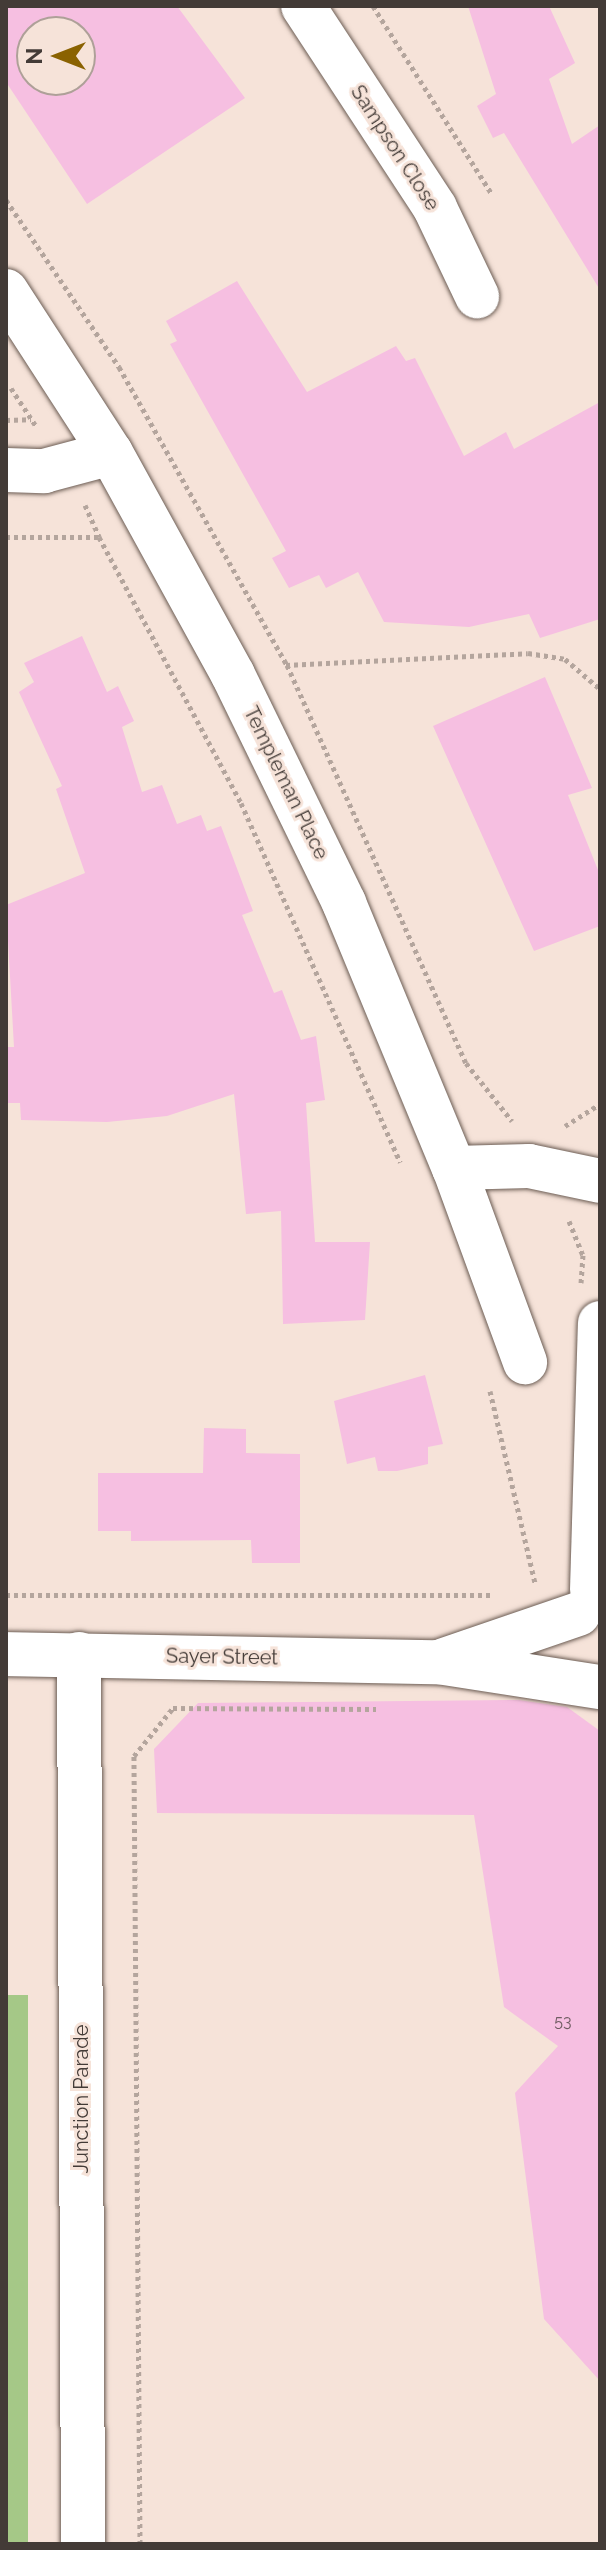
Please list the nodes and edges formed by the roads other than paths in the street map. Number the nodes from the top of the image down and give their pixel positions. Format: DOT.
graph roads {
  1 [pos="303,6"];
  2 [pos="6,291"];
  3 [pos="477,296"];
  4 [pos="111,453"];
  5 [pos="6,470"];
  6 [pos="454,1168"];
  7 [pos="600,1181"];
  8 [pos="600,1323"];
  9 [pos="525,1362"];
  10 [pos="569,1602"];
  11 [pos="6,1654"];
  12 [pos="79,1654"];
  13 [pos="438,1662"];
  14 [pos="600,1687"];
  15 [pos="83,2544"];
  1 -- 3 [label="street, Sampson Close"];
  2 -- 4 [label="street, Templeman Place"];
  4 -- 5 [label="street"];
  4 -- 6 [label="street, Templeman Place"];
  6 -- 7 [label="street"];
  6 -- 9 [label="street, Templeman Place"];
  8 -- 10 [label="street"];
  10 -- 13 [label="street, Sayer Street"];
  10 -- 14 [label="street"];
  11 -- 12 [label="street, Sayer Street"];
  12 -- 13 [label="street, Sayer Street"];
  12 -- 15 [label="street, Junction Parade"];
  13 -- 14 [label="street, Sayer Street"];
}
